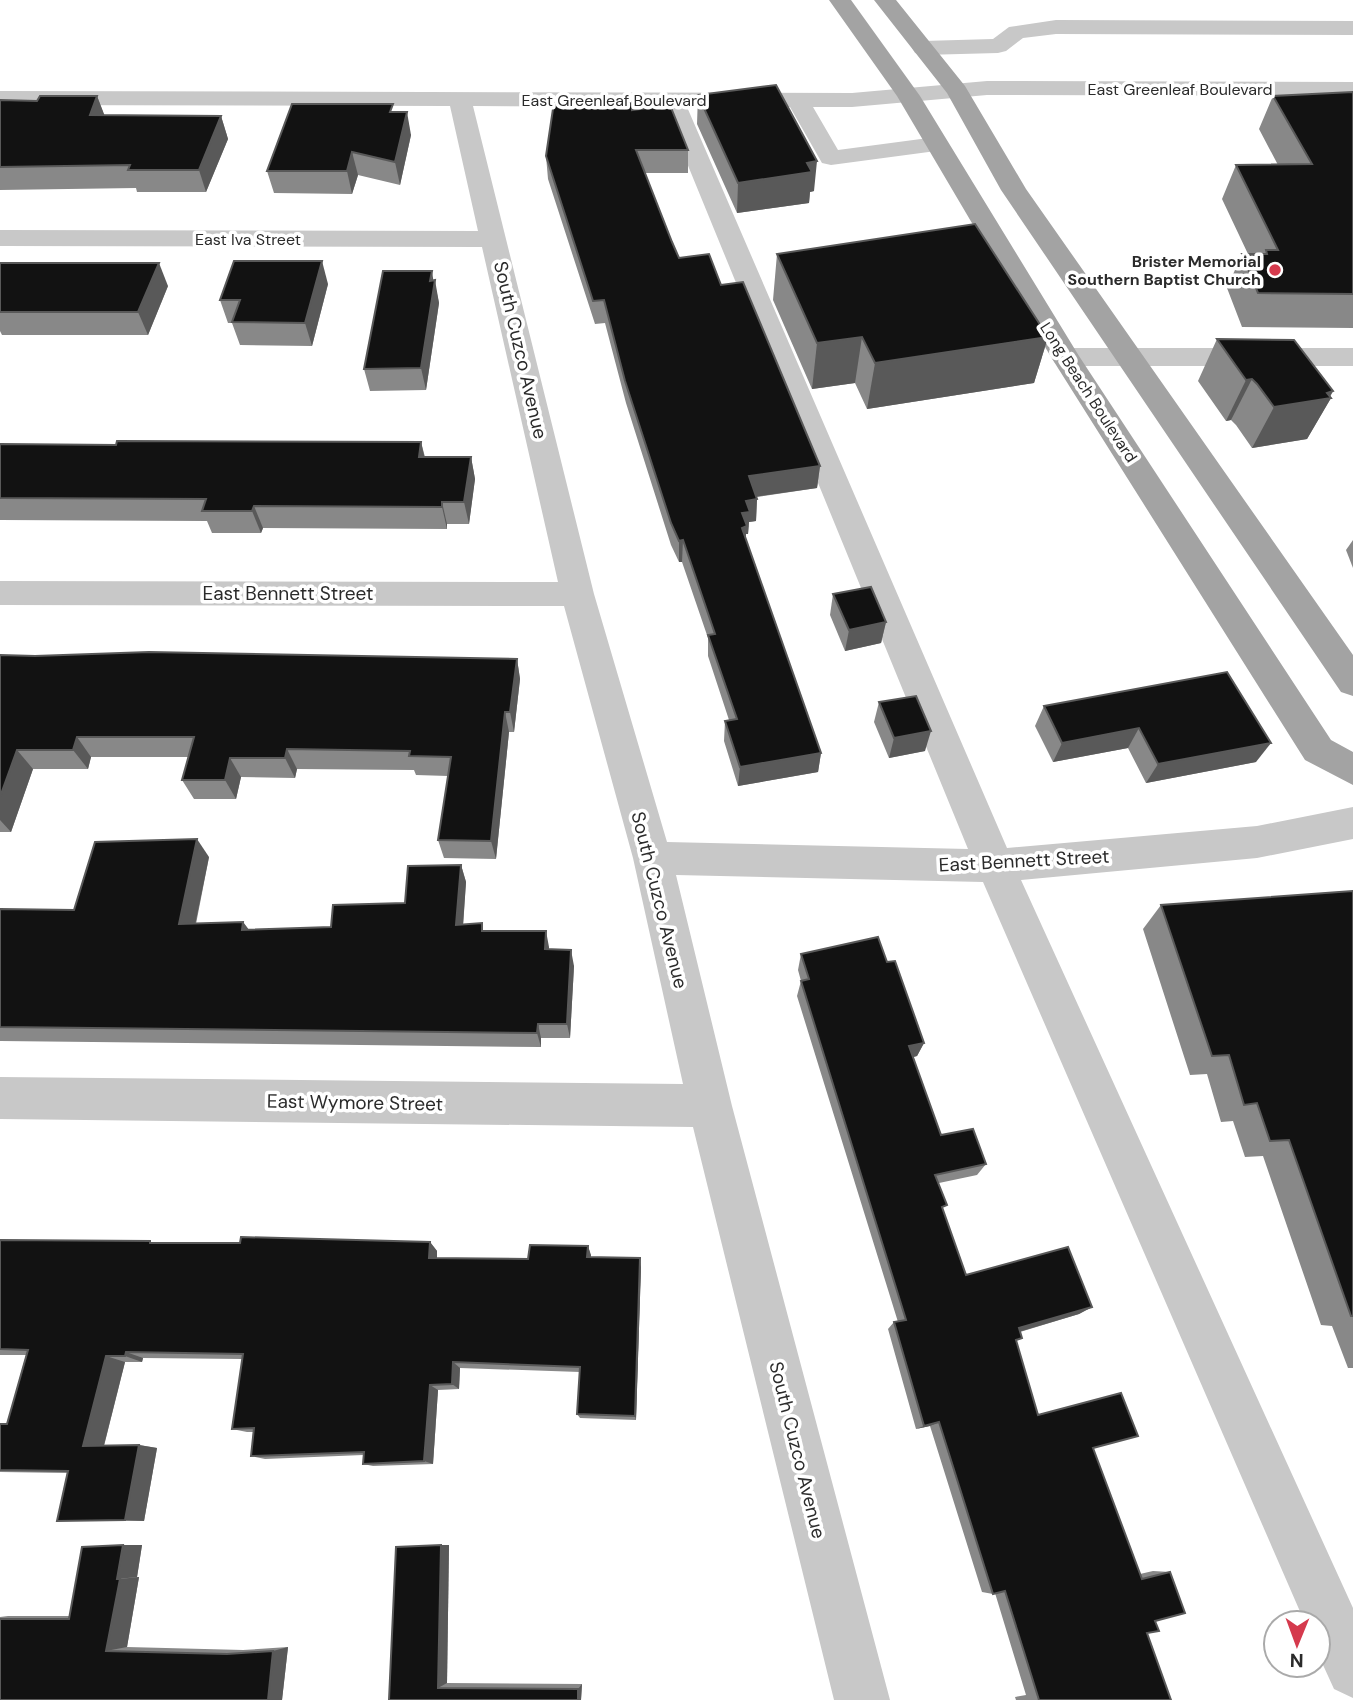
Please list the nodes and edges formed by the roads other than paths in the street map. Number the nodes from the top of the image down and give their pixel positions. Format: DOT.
graph roads {
  1 [pos="840,0"];
  2 [pos="885,0"];
  3 [pos="1353,27"];
  4 [pos="923,48"];
  5 [pos="1353,89"];
  6 [pos="957,91"];
  7 [pos="908,96"];
  8 [pos="0,98"];
  9 [pos="460,99"];
  10 [pos="673,101"];
  11 [pos="798,101"];
  12 [pos="936,144"];
  13 [pos="0,238"];
  14 [pos="495,239"];
  15 [pos="1065,357"];
  16 [pos="1129,357"];
  17 [pos="1353,357"];
  18 [pos="0,593"];
  19 [pos="577,594"];
  20 [pos="1353,682"];
  21 [pos="1353,770"];
  22 [pos="1353,823"];
  23 [pos="652,858"];
  24 [pos="995,866"];
  25 [pos="0,1098"];
  26 [pos="710,1106"];
  27 [pos="1353,1670"];
  28 [pos="862,1700"];
  1 -- 7 [label="main road, Long Beach Boulevard"];
  2 -- 4 [label="main road"];
  3 -- 4 [label="street"];
  4 -- 6 [label="main road"];
  5 -- 6 [label="street, East Greenleaf Boulevard"];
  6 -- 7 [label="street, East Greenleaf Boulevard"];
  6 -- 16 [label="main road"];
  7 -- 11 [label="street, East Greenleaf Boulevard"];
  7 -- 12 [label="main road, Long Beach Boulevard"];
  8 -- 9 [label="street, East Greenleaf Boulevard"];
  9 -- 10 [label="street, East Greenleaf Boulevard"];
  9 -- 14 [label="street, South Cuzco Avenue"];
  10 -- 11 [label="street, East Greenleaf Boulevard"];
  10 -- 24 [label="street"];
  11 -- 12 [label="street"];
  12 -- 15 [label="main road, Long Beach Boulevard"];
  13 -- 14 [label="street, East Iva Street"];
  14 -- 19 [label="street, South Cuzco Avenue"];
  15 -- 16 [label="street"];
  15 -- 21 [label="main road, Long Beach Boulevard"];
  16 -- 17 [label="street"];
  16 -- 20 [label="main road"];
  18 -- 19 [label="street, East Bennett Street"];
  19 -- 23 [label="street, South Cuzco Avenue"];
  22 -- 24 [label="street, East Bennett Street"];
  23 -- 24 [label="street, East Bennett Street"];
  23 -- 26 [label="street, South Cuzco Avenue"];
  24 -- 27 [label="street"];
  25 -- 26 [label="street, East Wymore Street"];
  26 -- 28 [label="street, South Cuzco Avenue"];
}
